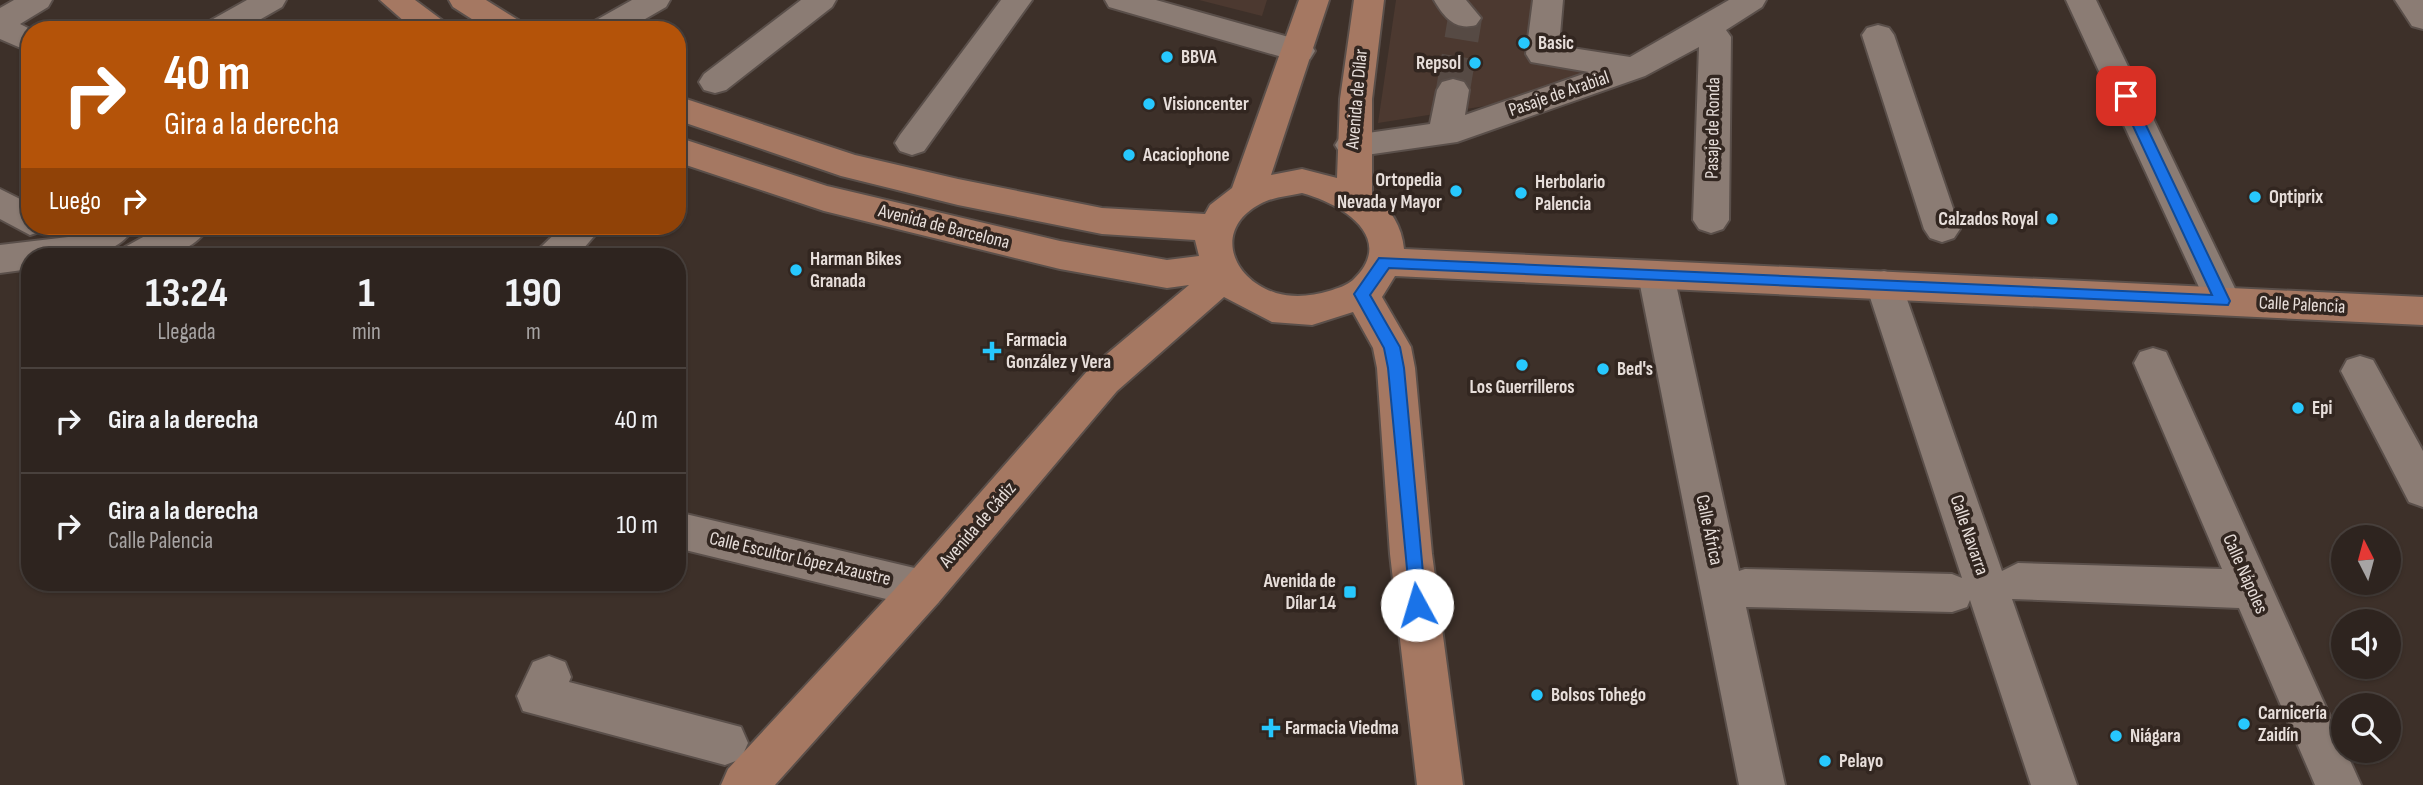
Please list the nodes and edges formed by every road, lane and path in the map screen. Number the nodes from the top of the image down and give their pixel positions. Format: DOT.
graph roads {
  1 [pos="37,0"];
  2 [pos="271,0"];
  3 [pos="395,0"];
  4 [pos="464,0"];
  5 [pos="655,0"];
  6 [pos="821,0"];
  7 [pos="1017,0"];
  8 [pos="1120,0"];
  9 [pos="1314,0"];
  10 [pos="1369,0"];
  11 [pos="1548,0"];
  12 [pos="1751,0"];
  13 [pos="2081,0"];
  14 [pos="2410,0"];
  15 [pos="1715,17"];
  16 [pos="2423,19"];
  17 [pos="233,21"];
  18 [pos="423,21"];
  19 [pos="498,21"];
  20 [pos="618,21"];
  21 [pos="0,24"];
  22 [pos="1878,35"];
  23 [pos="21,37"];
  24 [pos="1298,51"];
  25 [pos="1634,68"];
  26 [pos="715,82"];
  27 [pos="1453,90"];
  28 [pos="686,110"];
  29 [pos="1445,134"];
  30 [pos="912,144"];
  31 [pos="1352,145"];
  32 [pos="686,152"];
  33 [pos="1248,192"];
  34 [pos="1354,198"];
  35 [pos="0,202"];
  36 [pos="21,216"];
  37 [pos="1710,220"];
  38 [pos="1214,228"];
  39 [pos="1942,229"];
  40 [pos="51,235"];
  41 [pos="105,235"];
  42 [pos="176,235"];
  43 [pos="576,235"];
  44 [pos="73,248"];
  45 [pos="88,248"];
  46 [pos="153,248"];
  47 [pos="563,248"];
  48 [pos="21,257"];
  49 [pos="0,259"];
  50 [pos="1220,272"];
  51 [pos="1656,275"];
  52 [pos="1373,278"];
  53 [pos="1884,285"];
  54 [pos="2223,301"];
  55 [pos="2423,311"];
  56 [pos="2153,363"];
  57 [pos="2360,371"];
  58 [pos="2423,490"];
  59 [pos="686,532"];
  60 [pos="2018,582"];
  61 [pos="1745,587"];
  62 [pos="923,589"];
  63 [pos="2251,589"];
  64 [pos="1952,593"];
  65 [pos="549,677"];
  66 [pos="725,743"];
  67 [pos="744,785"];
  68 [pos="1440,785"];
  69 [pos="1762,785"];
  70 [pos="2053,785"];
  71 [pos="2338,785"];
  1 -- 21 [label="street"];
  2 -- 17 [label="street"];
  3 -- 18 [label="main road"];
  4 -- 19 [label="main road"];
  5 -- 20 [label="street"];
  6 -- 26 [label="street"];
  7 -- 30 [label="street"];
  8 -- 24 [label="street"];
  9 -- 24 [label="main road"];
  10 -- 31 [label="main road, Avenida de Dílar"];
  11 -- 25 [label="street"];
  12 -- 25 [label="street, Pasaje de Arabial"];
  13 -- 54 [label="street"];
  14 -- 16 [label="street"];
  15 -- 37 [label="street, Pasaje de Ronda"];
  21 -- 23 [label="street"];
  22 -- 39 [label="street"];
  24 -- 33 [label="main road"];
  25 -- 29 [label="street, Pasaje de Arabial"];
  27 -- 29 [label="street"];
  28 -- 38 [label="main road, Avenida de Barcelona"];
  29 -- 31 [label="street, Pasaje de Arabial"];
  31 -- 34 [label="main road, Avenida de Dílar"];
  32 -- 50 [label="main road, Avenida de Barcelona"];
  33 -- 34 [label="main road"];
  33 -- 38 [label="main road"];
  34 -- 52 [label="main road"];
  35 -- 36 [label="street"];
  38 -- 50 [label="main road"];
  40 -- 44 [label="street"];
  41 -- 45 [label="street"];
  42 -- 46 [label="street"];
  43 -- 47 [label="street"];
  48 -- 49 [label="street"];
  50 -- 52 [label="main road"];
  50 -- 62 [label="main road, Avenida de Cádiz"];
  51 -- 52 [label="main road, Calle Palencia"];
  51 -- 53 [label="main road, Calle Palencia"];
  51 -- 69 [label="street, Calle África"];
  52 -- 68 [label="main road"];
  53 -- 54 [label="main road, Calle Palencia"];
  53 -- 70 [label="street, Calle Navarra"];
  54 -- 55 [label="main road, Calle Palencia"];
  56 -- 63 [label="street, Calle Nápoles"];
  57 -- 58 [label="street"];
  59 -- 62 [label="street, Calle Escultor López Azaustre"];
  60 -- 63 [label="street"];
  61 -- 64 [label="street"];
  62 -- 67 [label="main road, Avenida de Cádiz"];
  63 -- 71 [label="street, Calle Nápoles"];
  65 -- 66 [label="street"];
}
